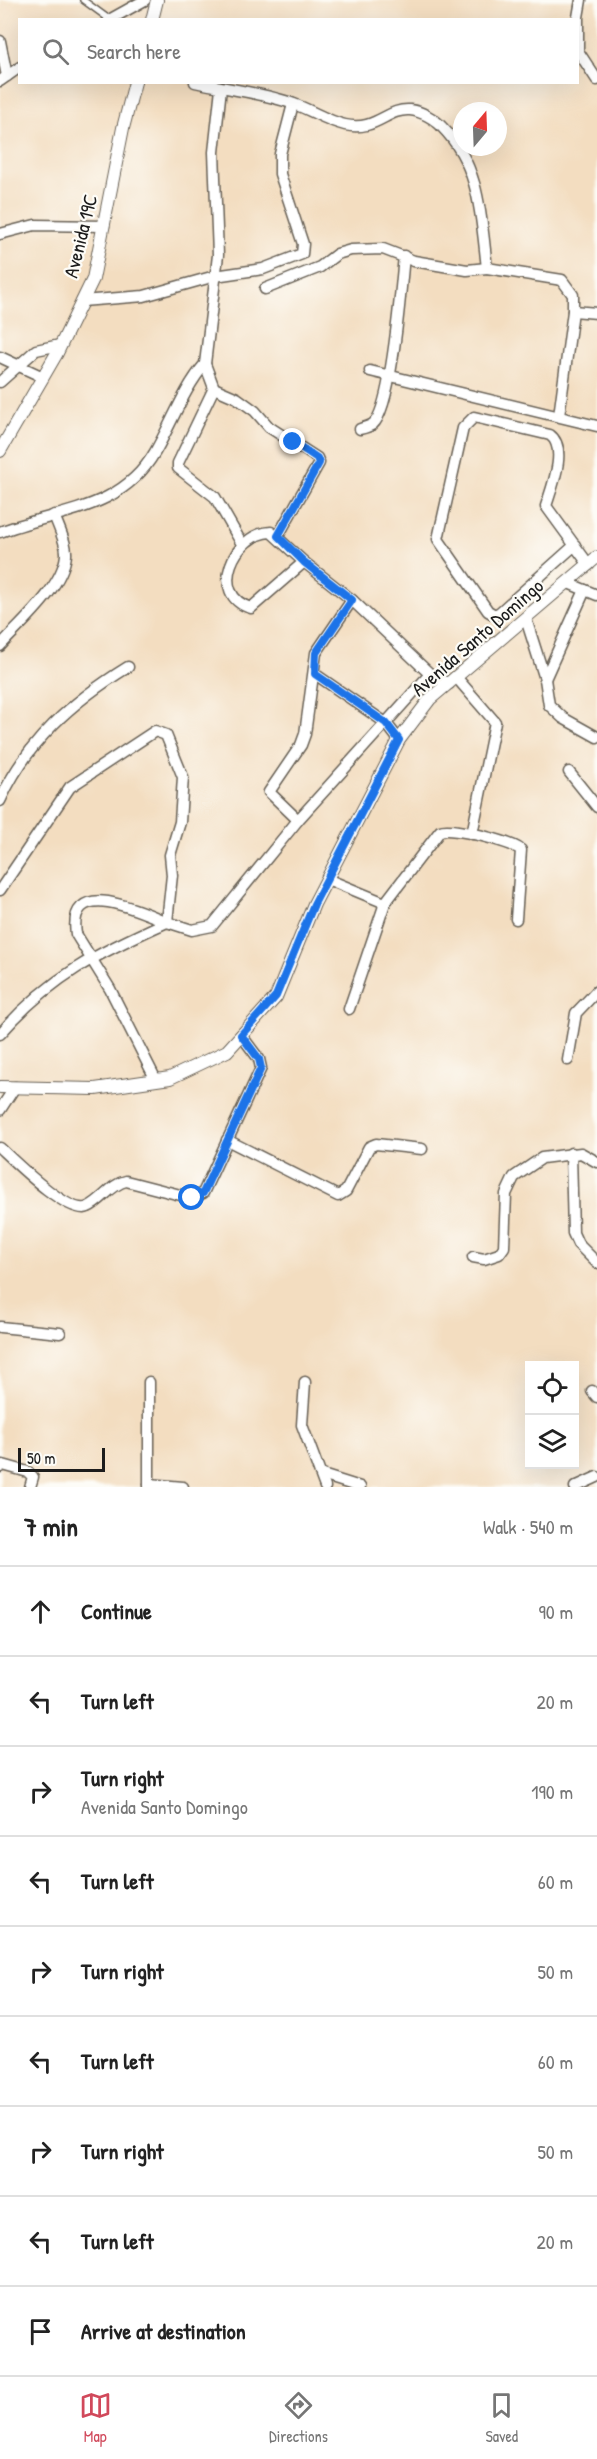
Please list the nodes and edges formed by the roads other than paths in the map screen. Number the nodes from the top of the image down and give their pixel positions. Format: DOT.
graph roads {
  1 [pos="83,0"];
  2 [pos="146,0"];
  3 [pos="157,0"];
  4 [pos="581,0"];
  5 [pos="108,18"];
  6 [pos="111,18"];
  7 [pos="152,18"];
  8 [pos="578,18"];
  9 [pos="0,41"];
  10 [pos="579,53"];
  11 [pos="18,68"];
  12 [pos="4,78"];
  13 [pos="597,80"];
  14 [pos="134,84"];
  15 [pos="204,84"];
  16 [pos="221,88"];
  17 [pos="293,104"];
  18 [pos="104,226"];
  19 [pos="0,234"];
  20 [pos="404,256"];
  21 [pos="487,268"];
  22 [pos="215,276"];
  23 [pos="265,289"];
  24 [pos="82,301"];
  25 [pos="573,311"];
  26 [pos="597,313"];
  27 [pos="60,345"];
  28 [pos="0,357"];
  29 [pos="205,364"];
  30 [pos="17,366"];
  31 [pos="370,371"];
  32 [pos="390,376"];
  33 [pos="43,377"];
  34 [pos="0,382"];
  35 [pos="214,388"];
  36 [pos="560,416"];
  37 [pos="597,426"];
  38 [pos="360,429"];
  39 [pos="0,451"];
  40 [pos="54,514"];
  41 [pos="0,532"];
  42 [pos="278,536"];
  43 [pos="242,544"];
  44 [pos="575,545"];
  45 [pos="593,561"];
  46 [pos="304,562"];
  47 [pos="568,583"];
  48 [pos="585,590"];
  49 [pos="597,595"];
  50 [pos="352,600"];
  51 [pos="526,618"];
  52 [pos="0,646"];
  53 [pos="128,667"];
  54 [pos="315,674"];
  55 [pos="430,674"];
  56 [pos="545,679"];
  57 [pos="452,680"];
  58 [pos="386,723"];
  59 [pos="597,737"];
  60 [pos="399,740"];
  61 [pos="569,772"];
  62 [pos="0,801"];
  63 [pos="597,807"];
  64 [pos="298,820"];
  65 [pos="472,834"];
  66 [pos="327,879"];
  67 [pos="0,890"];
  68 [pos="385,903"];
  69 [pos="516,919"];
  70 [pos="167,922"];
  71 [pos="92,957"];
  72 [pos="597,991"];
  73 [pos="350,1009"];
  74 [pos="0,1034"];
  75 [pos="241,1035"];
  76 [pos="568,1060"];
  77 [pos="156,1080"];
  78 [pos="0,1087"];
  79 [pos="15,1087"];
  80 [pos="0,1110"];
  81 [pos="227,1140"];
  82 [pos="0,1148"];
  83 [pos="422,1149"];
  84 [pos="571,1153"];
  85 [pos="597,1162"];
  86 [pos="473,1257"];
  87 [pos="597,1263"];
  88 [pos="0,1327"];
  89 [pos="60,1333"];
  90 [pos="305,1382"];
  91 [pos="149,1383"];
  92 [pos="0,1467"];
  93 [pos="322,1474"];
  94 [pos="597,1477"];
  95 [pos="149,1485"];
  96 [pos="30,1487"];
  97 [pos="183,1487"];
  98 [pos="325,1487"];
  99 [pos="360,1487"];
  100 [pos="574,1487"];
  1 -- 5 [label="lane"];
  2 -- 6 [label="street"];
  3 -- 7 [label="street"];
  4 -- 8 [label="street"];
  9 -- 12 [label="street"];
  10 -- 13 [label="street"];
  11 -- 12 [label="street"];
  14 -- 18 [label="street, Avenida 19C"];
  15 -- 16 [label="street"];
  16 -- 17 [label="street"];
  16 -- 22 [label="street"];
  17 -- 21 [label="street"];
  17 -- 22 [label="street"];
  18 -- 19 [label="street"];
  18 -- 24 [label="street, Avenida 19C"];
  20 -- 21 [label="street"];
  20 -- 23 [label="street"];
  20 -- 32 [label="street"];
  21 -- 25 [label="street"];
  22 -- 24 [label="street"];
  22 -- 29 [label="street"];
  24 -- 27 [label="street, Avenida 19C"];
  25 -- 26 [label="street"];
  25 -- 36 [label="street"];
  27 -- 30 [label="street"];
  27 -- 33 [label="street, Avenida 19C"];
  28 -- 30 [label="street"];
  29 -- 35 [label="street"];
  29 -- 40 [label="street"];
  30 -- 33 [label="street"];
  30 -- 34 [label="street"];
  31 -- 32 [label="street"];
  32 -- 36 [label="street"];
  32 -- 38 [label="street"];
  33 -- 39 [label="street, Avenida 19C"];
  35 -- 42 [label="street"];
  35 -- 43 [label="street"];
  36 -- 37 [label="street"];
  40 -- 41 [label="street"];
  40 -- 52 [label="street"];
  42 -- 43 [label="street"];
  42 -- 46 [label="street"];
  43 -- 46 [label="street"];
  44 -- 44 [label="street"];
  44 -- 45 [label="street"];
  45 -- 47 [label="street, Avenida Santo Domingo"];
  46 -- 50 [label="street"];
  47 -- 48 [label="street"];
  47 -- 51 [label="street, Avenida Santo Domingo"];
  48 -- 49 [label="street"];
  48 -- 56 [label="street"];
  50 -- 54 [label="street"];
  50 -- 55 [label="street"];
  51 -- 56 [label="street"];
  51 -- 57 [label="street, Avenida Santo Domingo"];
  53 -- 62 [label="street"];
  54 -- 58 [label="street"];
  54 -- 64 [label="street"];
  55 -- 57 [label="street"];
  55 -- 58 [label="street"];
  56 -- 59 [label="street"];
  57 -- 60 [label="street, Avenida Santo Domingo"];
  57 -- 65 [label="street"];
  58 -- 60 [label="street"];
  58 -- 64 [label="street"];
  60 -- 66 [label="street, Avenida Santo Domingo"];
  61 -- 63 [label="street"];
  64 -- 70 [label="street"];
  65 -- 68 [label="street"];
  65 -- 69 [label="street"];
  66 -- 68 [label="street"];
  66 -- 75 [label="street, Avenida Santo Domingo"];
  67 -- 70 [label="street"];
  68 -- 73 [label="street"];
  70 -- 71 [label="street"];
  70 -- 71 [label="street"];
  71 -- 74 [label="street"];
  71 -- 77 [label="street"];
  72 -- 76 [label="street"];
  75 -- 77 [label="street, Avenida Santo Domingo"];
  75 -- 81 [label="street"];
  77 -- 79 [label="street, Avenida Santo Domingo"];
  78 -- 79 [label="street, Avenida Santo Domingo"];
  79 -- 80 [label="street"];
  81 -- 82 [label="street"];
  81 -- 83 [label="street"];
  84 -- 85 [label="street"];
  84 -- 86 [label="street"];
  84 -- 87 [label="street"];
  88 -- 89 [label="street"];
  90 -- 93 [label="street"];
  91 -- 95 [label="street"];
  92 -- 96 [label="street"];
  93 -- 98 [label="street"];
  93 -- 99 [label="street"];
  94 -- 100 [label="street"];
  95 -- 97 [label="street"];
}
